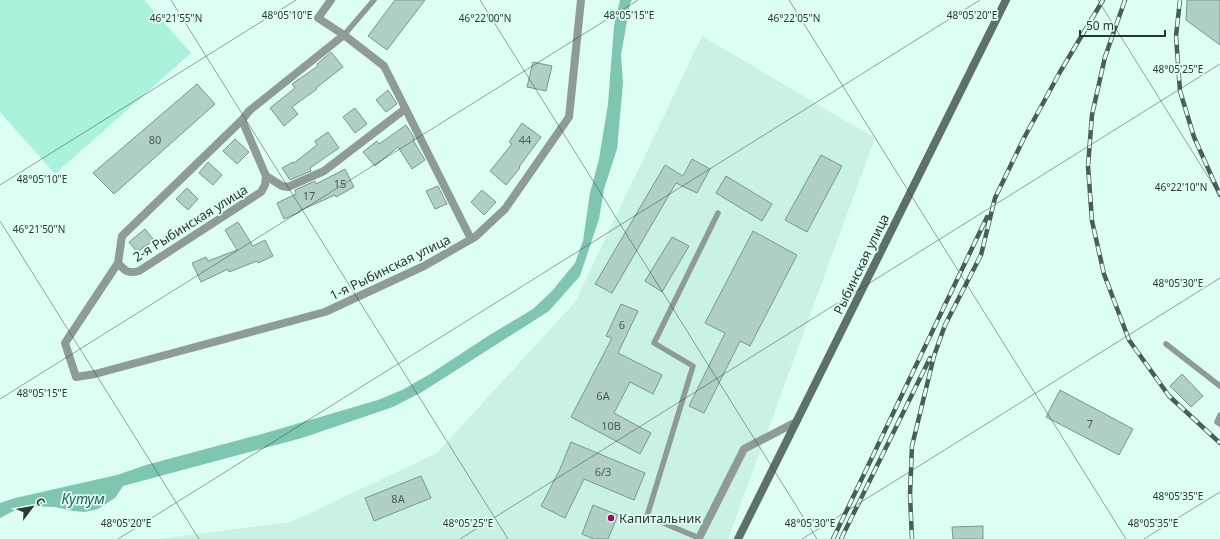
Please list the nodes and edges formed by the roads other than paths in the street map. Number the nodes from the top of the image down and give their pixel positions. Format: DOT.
graph roads {
  1 [pos="331,0"];
  2 [pos="374,0"];
  3 [pos="581,0"];
  4 [pos="1006,0"];
  5 [pos="344,35"];
  6 [pos="406,109"];
  7 [pos="242,120"];
  8 [pos="266,176"];
  9 [pos="718,213"];
  10 [pos="471,239"];
  11 [pos="118,263"];
  12 [pos="1166,344"];
  13 [pos="1220,386"];
  14 [pos="1220,415"];
  15 [pos="796,422"];
  16 [pos="1220,424"];
  17 [pos="696,538"];
  18 [pos="738,539"];
  1 -- 5 [label="street"];
  2 -- 5 [label="lane"];
  3 -- 10 [label="street, 1-я Рыбинская улица"];
  4 -- 15 [label="main road, Рыбинская улица"];
  5 -- 6 [label="street"];
  5 -- 7 [label="street"];
  6 -- 8 [label="street"];
  6 -- 10 [label="street"];
  7 -- 8 [label="street"];
  7 -- 11 [label="street"];
  8 -- 11 [label="street, 2-я Рыбинская улица"];
  9 -- 17 [label="lane"];
  10 -- 11 [label="street, 1-я Рыбинская улица"];
  12 -- 13 [label="lane"];
  14 -- 16 [label="lane"];
  15 -- 17 [label="street"];
  15 -- 18 [label="main road, Рыбинская улица"];
}
